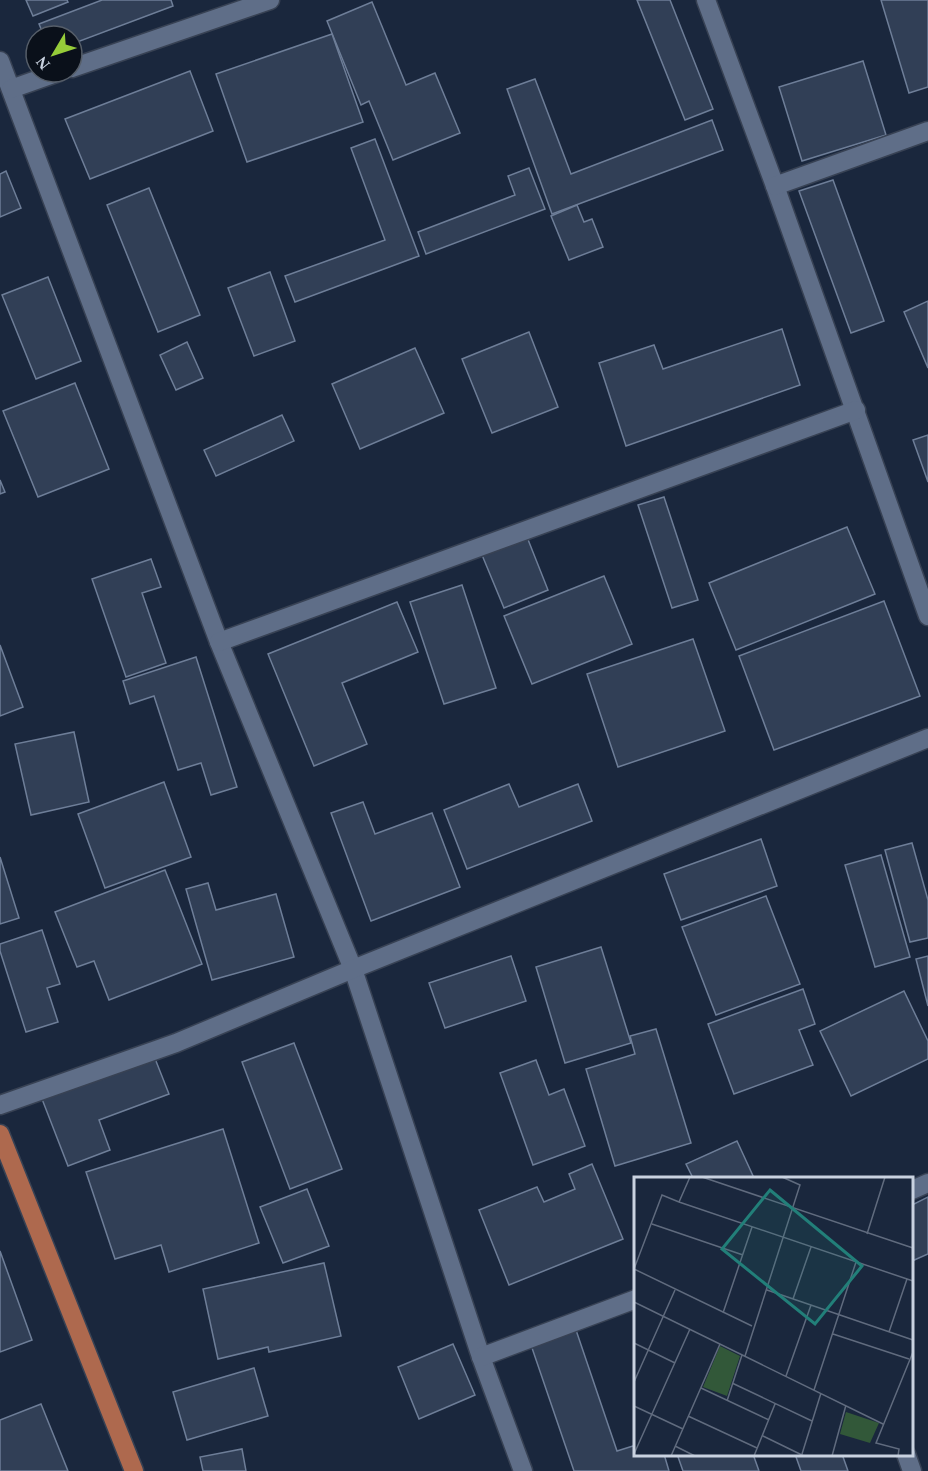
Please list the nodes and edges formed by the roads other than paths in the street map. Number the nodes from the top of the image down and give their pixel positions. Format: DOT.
graph roads {
  1 [pos="270,0"];
  2 [pos="706,0"];
  3 [pos="0,61"];
  4 [pos="84,64"];
  5 [pos="25,84"];
  6 [pos="11,89"];
  7 [pos="928,131"];
  8 [pos="775,186"];
  9 [pos="856,410"];
  10 [pos="928,616"];
  11 [pos="219,642"];
  12 [pos="928,738"];
  13 [pos="353,969"];
  14 [pos="0,1106"];
  15 [pos="0,1134"];
  16 [pos="928,1183"];
  17 [pos="913,1190"];
  18 [pos="634,1300"];
  19 [pos="481,1356"];
  20 [pos="906,1456"];
  21 [pos="134,1471"];
  22 [pos="523,1471"];
  23 [pos="912,1471"];
  1 -- 4 [label="street"];
  2 -- 8 [label="street"];
  3 -- 6 [label="street"];
  5 -- 6 [label="street"];
  6 -- 11 [label="street"];
  7 -- 8 [label="street"];
  8 -- 9 [label="street"];
  9 -- 10 [label="street"];
  9 -- 11 [label="street"];
  11 -- 13 [label="street"];
  12 -- 13 [label="street"];
  13 -- 14 [label="street"];
  13 -- 19 [label="street"];
  15 -- 21 [label="main road"];
  16 -- 17 [label="street"];
  18 -- 19 [label="street"];
  19 -- 22 [label="street"];
  20 -- 23 [label="street"];
}
